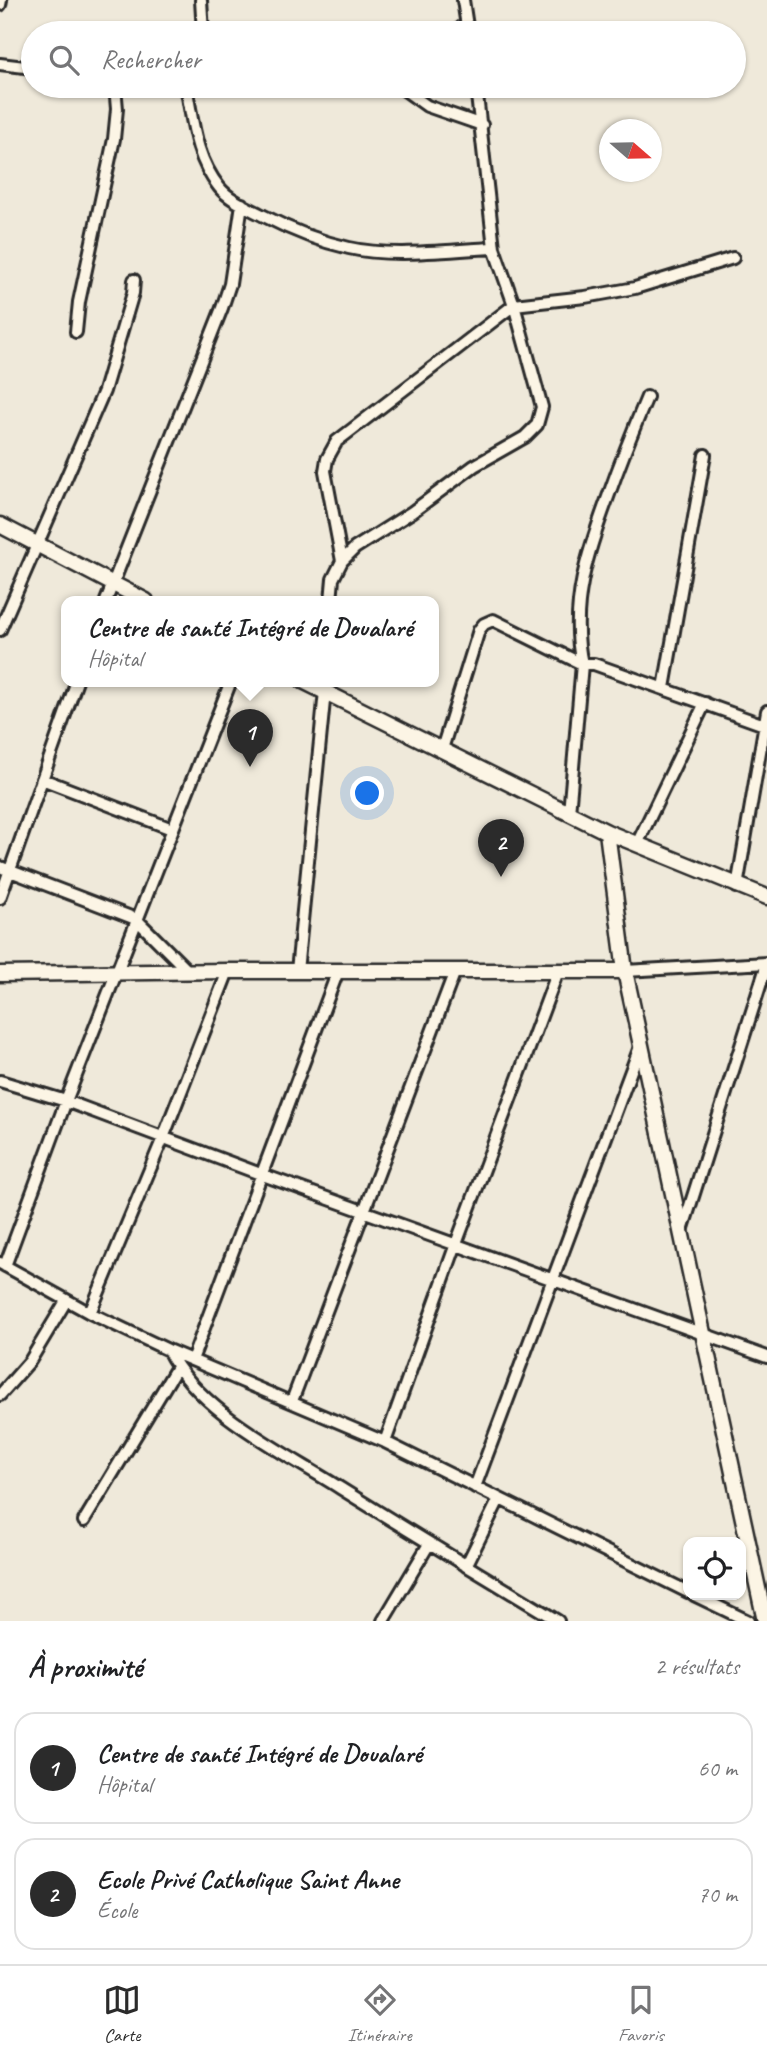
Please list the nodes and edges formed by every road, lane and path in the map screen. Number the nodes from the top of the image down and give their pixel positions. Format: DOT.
graph roads {
  1 [pos="1,0"];
  2 [pos="201,0"];
  3 [pos="463,0"];
  4 [pos="0,5"];
  5 [pos="202,21"];
  6 [pos="466,21"];
  7 [pos="0,64"];
  8 [pos="21,67"];
  9 [pos="116,98"];
  10 [pos="188,98"];
  11 [pos="416,98"];
  12 [pos="478,98"];
  13 [pos="482,125"];
  14 [pos="242,204"];
  15 [pos="494,248"];
  16 [pos="733,258"];
  17 [pos="134,280"];
  18 [pos="513,305"];
  19 [pos="76,332"];
  20 [pos="647,397"];
  21 [pos="705,455"];
  22 [pos="0,525"];
  23 [pos="38,544"];
  24 [pos="342,561"];
  25 [pos="112,583"];
  26 [pos="108,596"];
  27 [pos="136,596"];
  28 [pos="331,596"];
  29 [pos="0,630"];
  30 [pos="582,664"];
  31 [pos="75,687"];
  32 [pos="229,687"];
  33 [pos="325,687"];
  34 [pos="664,688"];
  35 [pos="705,703"];
  36 [pos="767,711"];
  37 [pos="765,725"];
  38 [pos="442,748"];
  39 [pos="41,779"];
  40 [pos="569,813"];
  41 [pos="172,829"];
  42 [pos="607,832"];
  43 [pos="637,844"];
  44 [pos="5,868"];
  45 [pos="737,887"];
  46 [pos="767,897"];
  47 [pos="0,898"];
  48 [pos="136,919"];
  49 [pos="767,964"];
  50 [pos="188,971"];
  51 [pos="228,971"];
  52 [pos="297,971"];
  53 [pos="338,971"];
  54 [pos="455,971"];
  55 [pos="558,971"];
  56 [pos="625,971"];
  57 [pos="116,972"];
  58 [pos="0,974"];
  59 [pos="641,1044"];
  60 [pos="0,1081"];
  61 [pos="66,1101"];
  62 [pos="163,1138"];
  63 [pos="263,1175"];
  64 [pos="365,1212"];
  65 [pos="682,1233"];
  66 [pos="456,1244"];
  67 [pos="3,1265"];
  68 [pos="552,1280"];
  69 [pos="66,1301"];
  70 [pos="90,1313"];
  71 [pos="703,1334"];
  72 [pos="168,1350"];
  73 [pos="767,1357"];
  74 [pos="192,1360"];
  75 [pos="177,1367"];
  76 [pos="0,1395"];
  77 [pos="292,1401"];
  78 [pos="384,1443"];
  79 [pos="475,1487"];
  80 [pos="499,1499"];
  81 [pos="83,1521"];
  82 [pos="429,1544"];
  83 [pos="466,1566"];
  84 [pos="683,1590"];
  85 [pos="704,1600"];
  86 [pos="383,1621"];
  87 [pos="558,1621"];
  88 [pos="748,1621"];
  89 [pos="765,1621"];
  1 -- 4 [label="street"];
  2 -- 5 [label="street"];
  3 -- 6 [label="street"];
  7 -- 8 [label="street"];
  9 -- 19 [label="street"];
  10 -- 14 [label="street"];
  11 -- 13 [label="street"];
  12 -- 13 [label="street"];
  13 -- 15 [label="street"];
  14 -- 15 [label="street"];
  14 -- 25 [label="street"];
  15 -- 18 [label="street"];
  16 -- 18 [label="street"];
  17 -- 23 [label="street"];
  18 -- 24 [label="street"];
  18 -- 24 [label="street"];
  20 -- 30 [label="street"];
  21 -- 34 [label="street"];
  22 -- 23 [label="street"];
  23 -- 25 [label="street"];
  23 -- 29 [label="street"];
  24 -- 28 [label="street"];
  25 -- 26 [label="street"];
  25 -- 27 [label="street"];
  30 -- 34 [label="street"];
  30 -- 38 [label="street"];
  30 -- 40 [label="street"];
  31 -- 39 [label="street"];
  32 -- 41 [label="street"];
  33 -- 38 [label="street"];
  33 -- 52 [label="street"];
  34 -- 35 [label="street"];
  35 -- 37 [label="street"];
  35 -- 43 [label="street"];
  36 -- 37 [label="street"];
  37 -- 45 [label="street"];
  38 -- 40 [label="street"];
  39 -- 41 [label="street"];
  39 -- 44 [label="street"];
  40 -- 42 [label="street"];
  41 -- 48 [label="street"];
  42 -- 43 [label="street"];
  42 -- 56 [label="street"];
  43 -- 45 [label="street"];
  44 -- 47 [label="street"];
  44 -- 48 [label="street"];
  45 -- 46 [label="street"];
  48 -- 50 [label="street"];
  48 -- 57 [label="street"];
  49 -- 56 [label="street"];
  49 -- 65 [label="street"];
  50 -- 51 [label="street"];
  50 -- 57 [label="street"];
  51 -- 52 [label="street"];
  51 -- 62 [label="street"];
  52 -- 53 [label="street"];
  53 -- 54 [label="street"];
  53 -- 63 [label="street"];
  54 -- 55 [label="street"];
  54 -- 64 [label="street"];
  55 -- 56 [label="street"];
  55 -- 66 [label="street"];
  56 -- 59 [label="street"];
  57 -- 58 [label="street"];
  57 -- 61 [label="street"];
  59 -- 65 [label="street"];
  59 -- 68 [label="street"];
  60 -- 61 [label="street"];
  61 -- 62 [label="street"];
  61 -- 67 [label="street"];
  62 -- 63 [label="street"];
  62 -- 70 [label="street"];
  63 -- 64 [label="street"];
  63 -- 74 [label="street"];
  64 -- 66 [label="street"];
  64 -- 77 [label="street"];
  65 -- 71 [label="street"];
  66 -- 68 [label="street"];
  66 -- 78 [label="street"];
  67 -- 69 [label="street"];
  68 -- 71 [label="street"];
  68 -- 79 [label="street"];
  69 -- 70 [label="street"];
  69 -- 76 [label="street"];
  70 -- 72 [label="street"];
  71 -- 73 [label="street"];
  71 -- 89 [label="street"];
  72 -- 74 [label="street"];
  72 -- 75 [label="street"];
  74 -- 77 [label="street"];
  75 -- 81 [label="street"];
  75 -- 82 [label="street"];
  77 -- 78 [label="street"];
  78 -- 79 [label="street"];
  79 -- 80 [label="street"];
  80 -- 83 [label="street"];
  80 -- 84 [label="street"];
  82 -- 83 [label="street"];
  82 -- 86 [label="street"];
  83 -- 87 [label="street"];
  85 -- 88 [label="street"];
}
